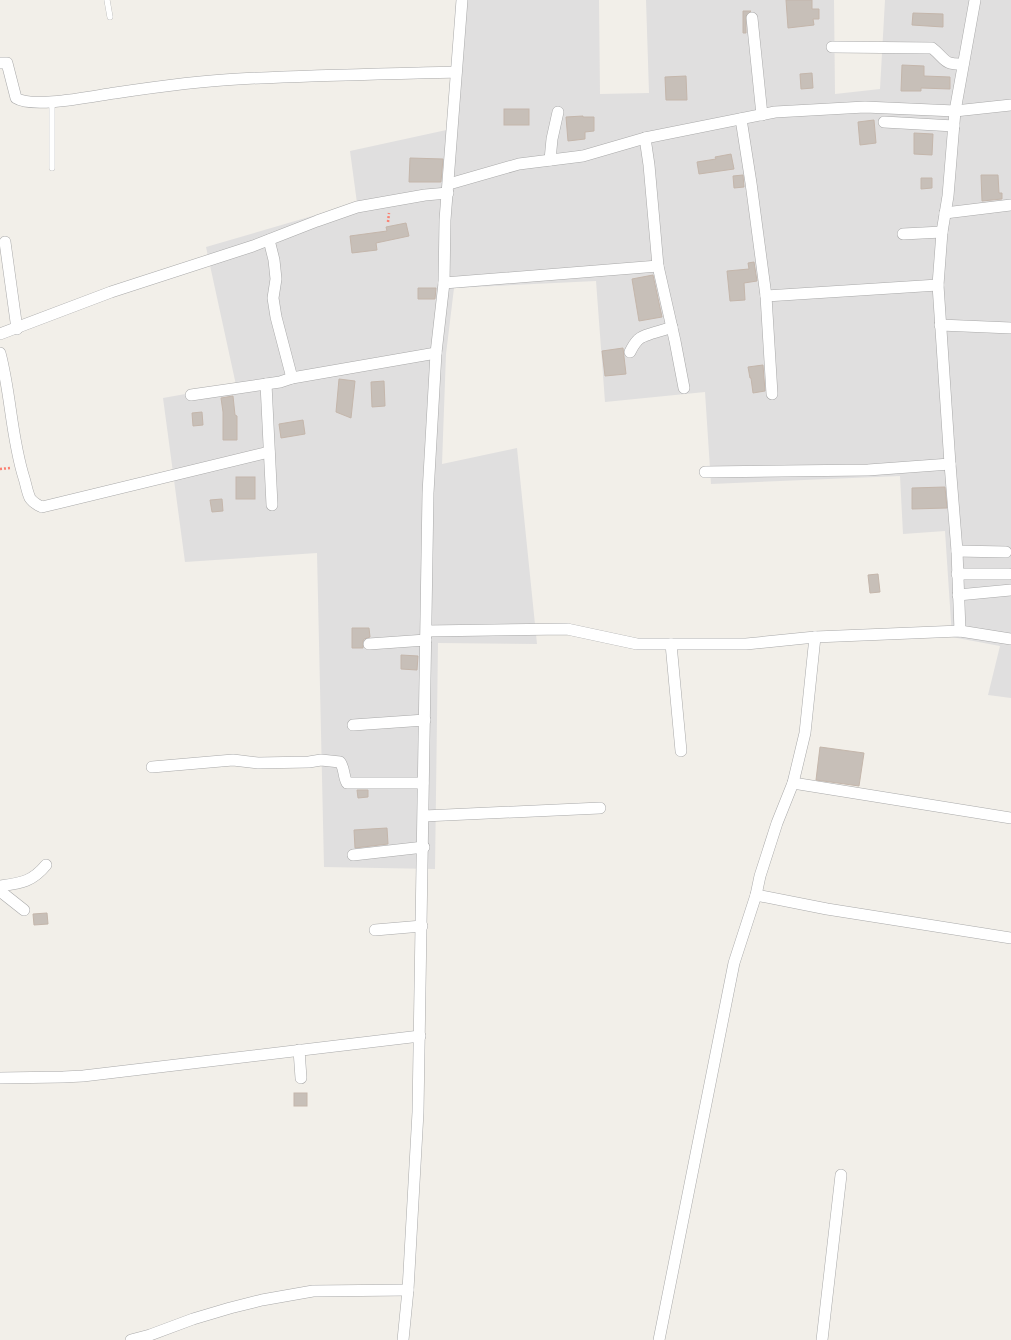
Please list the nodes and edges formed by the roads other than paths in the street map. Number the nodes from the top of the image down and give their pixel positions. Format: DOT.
graph roads {
  1 [pos="107,0"];
  2 [pos="462,0"];
  3 [pos="975,0"];
  4 [pos="110,18"];
  5 [pos="752,18"];
  6 [pos="832,47"];
  7 [pos="0,63"];
  8 [pos="963,64"];
  9 [pos="456,72"];
  10 [pos="52,102"];
  11 [pos="1011,105"];
  12 [pos="955,111"];
  13 [pos="558,112"];
  14 [pos="762,115"];
  15 [pos="741,119"];
  16 [pos="884,122"];
  17 [pos="954,126"];
  18 [pos="645,138"];
  19 [pos="550,160"];
  20 [pos="52,168"];
  21 [pos="448,188"];
  22 [pos="1011,205"];
  23 [pos="945,213"];
  24 [pos="942,232"];
  25 [pos="903,234"];
  26 [pos="270,240"];
  27 [pos="5,242"];
  28 [pos="658,266"];
  29 [pos="444,282"];
  30 [pos="938,285"];
  31 [pos="766,296"];
  32 [pos="940,325"];
  33 [pos="672,327"];
  34 [pos="1011,328"];
  35 [pos="16,329"];
  36 [pos="0,334"];
  37 [pos="630,352"];
  38 [pos="0,353"];
  39 [pos="436,353"];
  40 [pos="292,378"];
  41 [pos="266,384"];
  42 [pos="684,388"];
  43 [pos="772,394"];
  44 [pos="191,395"];
  45 [pos="269,452"];
  46 [pos="950,464"];
  47 [pos="705,472"];
  48 [pos="272,505"];
  49 [pos="957,550"];
  50 [pos="1006,552"];
  51 [pos="957,574"];
  52 [pos="1009,574"];
  53 [pos="1011,590"];
  54 [pos="958,595"];
  55 [pos="960,631"];
  56 [pos="426,635"];
  57 [pos="815,637"];
  58 [pos="1011,639"];
  59 [pos="369,644"];
  60 [pos="671,644"];
  61 [pos="425,720"];
  62 [pos="354,725"];
  63 [pos="681,751"];
  64 [pos="152,767"];
  65 [pos="423,783"];
  66 [pos="793,783"];
  67 [pos="600,808"];
  68 [pos="424,816"];
  69 [pos="1011,818"];
  70 [pos="424,847"];
  71 [pos="353,855"];
  72 [pos="46,865"];
  73 [pos="0,886"];
  74 [pos="0,891"];
  75 [pos="756,895"];
  76 [pos="24,910"];
  77 [pos="422,926"];
  78 [pos="375,930"];
  79 [pos="1011,938"];
  80 [pos="420,1036"];
  81 [pos="299,1050"];
  82 [pos="0,1078"];
  83 [pos="301,1078"];
  84 [pos="840,1175"];
  85 [pos="408,1290"];
  86 [pos="131,1340"];
  87 [pos="403,1340"];
  88 [pos="659,1340"];
  89 [pos="822,1340"];
  1 -- 4 [label="lane"];
  2 -- 9 [label="street"];
  3 -- 8 [label="street"];
  5 -- 14 [label="street"];
  6 -- 8 [label="street"];
  7 -- 10 [label="street"];
  8 -- 12 [label="street"];
  9 -- 10 [label="street"];
  9 -- 21 [label="street"];
  10 -- 20 [label="lane"];
  11 -- 12 [label="street"];
  12 -- 14 [label="street"];
  12 -- 17 [label="street"];
  13 -- 19 [label="street"];
  14 -- 15 [label="street"];
  15 -- 18 [label="street"];
  15 -- 31 [label="street"];
  16 -- 17 [label="street"];
  17 -- 23 [label="street"];
  18 -- 19 [label="street"];
  18 -- 28 [label="street"];
  19 -- 21 [label="street"];
  21 -- 26 [label="street"];
  21 -- 29 [label="street"];
  22 -- 23 [label="street"];
  23 -- 24 [label="street"];
  24 -- 25 [label="street"];
  24 -- 30 [label="street"];
  26 -- 35 [label="street"];
  26 -- 40 [label="street"];
  27 -- 35 [label="street"];
  28 -- 29 [label="street"];
  28 -- 33 [label="street"];
  29 -- 39 [label="street"];
  30 -- 31 [label="street"];
  30 -- 32 [label="street"];
  31 -- 43 [label="street"];
  32 -- 34 [label="street"];
  32 -- 46 [label="street"];
  33 -- 37 [label="street"];
  33 -- 42 [label="street"];
  35 -- 36 [label="street"];
  38 -- 45 [label="street"];
  39 -- 40 [label="street"];
  39 -- 56 [label="street"];
  40 -- 41 [label="street"];
  41 -- 44 [label="street"];
  41 -- 45 [label="street"];
  45 -- 48 [label="street"];
  46 -- 47 [label="street"];
  46 -- 49 [label="street"];
  49 -- 50 [label="street"];
  49 -- 51 [label="street"];
  51 -- 52 [label="street"];
  51 -- 54 [label="street"];
  53 -- 54 [label="street"];
  54 -- 55 [label="street"];
  55 -- 57 [label="street"];
  55 -- 58 [label="street"];
  56 -- 59 [label="street"];
  56 -- 60 [label="street"];
  56 -- 61 [label="street"];
  57 -- 60 [label="street"];
  57 -- 66 [label="street"];
  60 -- 63 [label="street"];
  61 -- 62 [label="street"];
  61 -- 65 [label="street"];
  64 -- 65 [label="street"];
  65 -- 68 [label="street"];
  66 -- 69 [label="street"];
  66 -- 75 [label="street"];
  67 -- 68 [label="street"];
  68 -- 70 [label="street"];
  70 -- 71 [label="street"];
  70 -- 77 [label="street"];
  72 -- 73 [label="street"];
  74 -- 76 [label="street"];
  75 -- 79 [label="street"];
  75 -- 88 [label="street"];
  77 -- 78 [label="street"];
  77 -- 80 [label="street"];
  80 -- 81 [label="street"];
  80 -- 85 [label="street"];
  81 -- 82 [label="street"];
  81 -- 83 [label="street"];
  84 -- 89 [label="street"];
  85 -- 86 [label="street"];
  85 -- 87 [label="street"];
}
